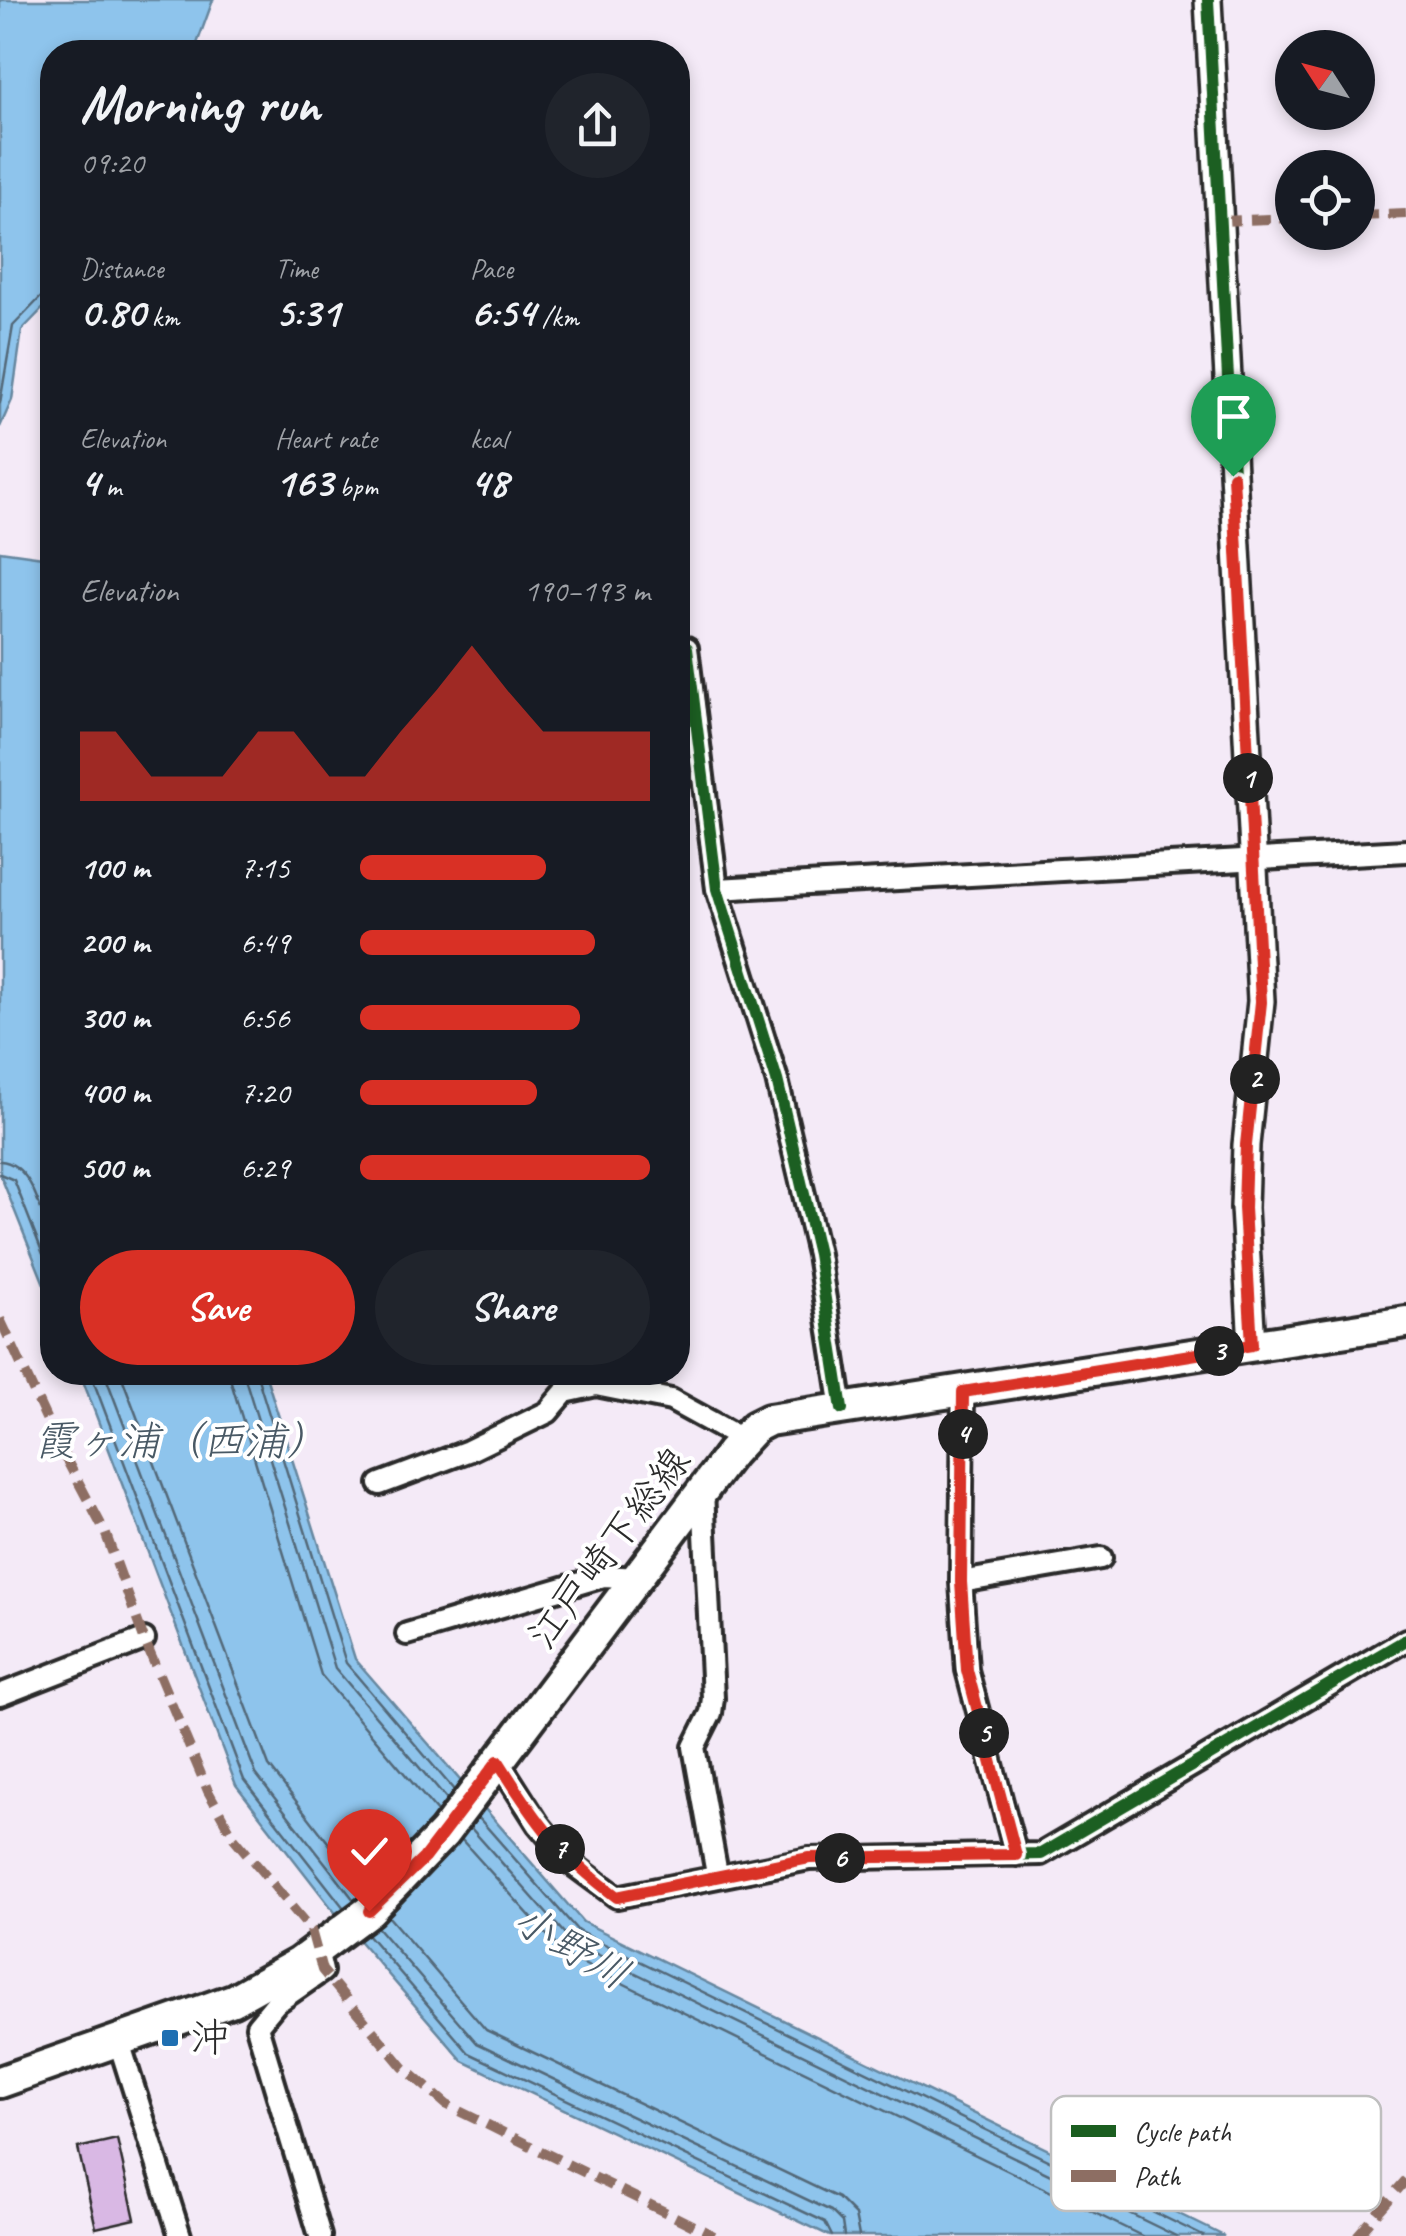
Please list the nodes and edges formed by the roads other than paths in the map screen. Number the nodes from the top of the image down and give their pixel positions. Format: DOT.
graph roads {
  1 [pos="1208,0"];
  2 [pos="690,672"];
  3 [pos="1406,851"];
  4 [pos="1252,860"];
  5 [pos="717,888"];
  6 [pos="1406,1322"];
  7 [pos="1252,1345"];
  8 [pos="562,1385"];
  9 [pos="596,1385"];
  10 [pos="963,1392"];
  11 [pos="842,1409"];
  12 [pos="742,1439"];
  13 [pos="380,1484"];
  14 [pos="702,1490"];
  15 [pos="1101,1558"];
  16 [pos="638,1578"];
  17 [pos="961,1582"];
  18 [pos="408,1634"];
  19 [pos="144,1639"];
  20 [pos="1406,1640"];
  21 [pos="0,1696"];
  22 [pos="494,1766"];
  23 [pos="1016,1855"];
  24 [pos="716,1874"];
  25 [pos="327,1944"];
  26 [pos="118,2042"];
  27 [pos="0,2082"];
  28 [pos="180,2236"];
  29 [pos="320,2236"];
  1 -- 4 [label="street"];
  2 -- 5 [label="street"];
  3 -- 4 [label="street"];
  4 -- 5 [label="street"];
  4 -- 7 [label="street"];
  5 -- 11 [label="street"];
  6 -- 7 [label="main road, 江戸崎下総線"];
  7 -- 10 [label="main road, 江戸崎下総線"];
  8 -- 13 [label="street"];
  9 -- 12 [label="street"];
  10 -- 11 [label="main road, 江戸崎下総線"];
  10 -- 17 [label="street"];
  11 -- 12 [label="main road, 江戸崎下総線"];
  12 -- 14 [label="main road, 江戸崎下総線"];
  14 -- 16 [label="main road, 江戸崎下総線"];
  14 -- 24 [label="street"];
  15 -- 17 [label="street"];
  16 -- 18 [label="street"];
  16 -- 22 [label="main road, 江戸崎下総線"];
  17 -- 23 [label="street"];
  19 -- 21 [label="street"];
  20 -- 23 [label="street"];
  22 -- 24 [label="street"];
  22 -- 25 [label="main road, 江戸崎下総線"];
  23 -- 24 [label="street"];
  25 -- 26 [label="main road, 江戸崎下総線"];
  25 -- 29 [label="street"];
  26 -- 27 [label="main road, 江戸崎下総線"];
  26 -- 28 [label="street"];
}
